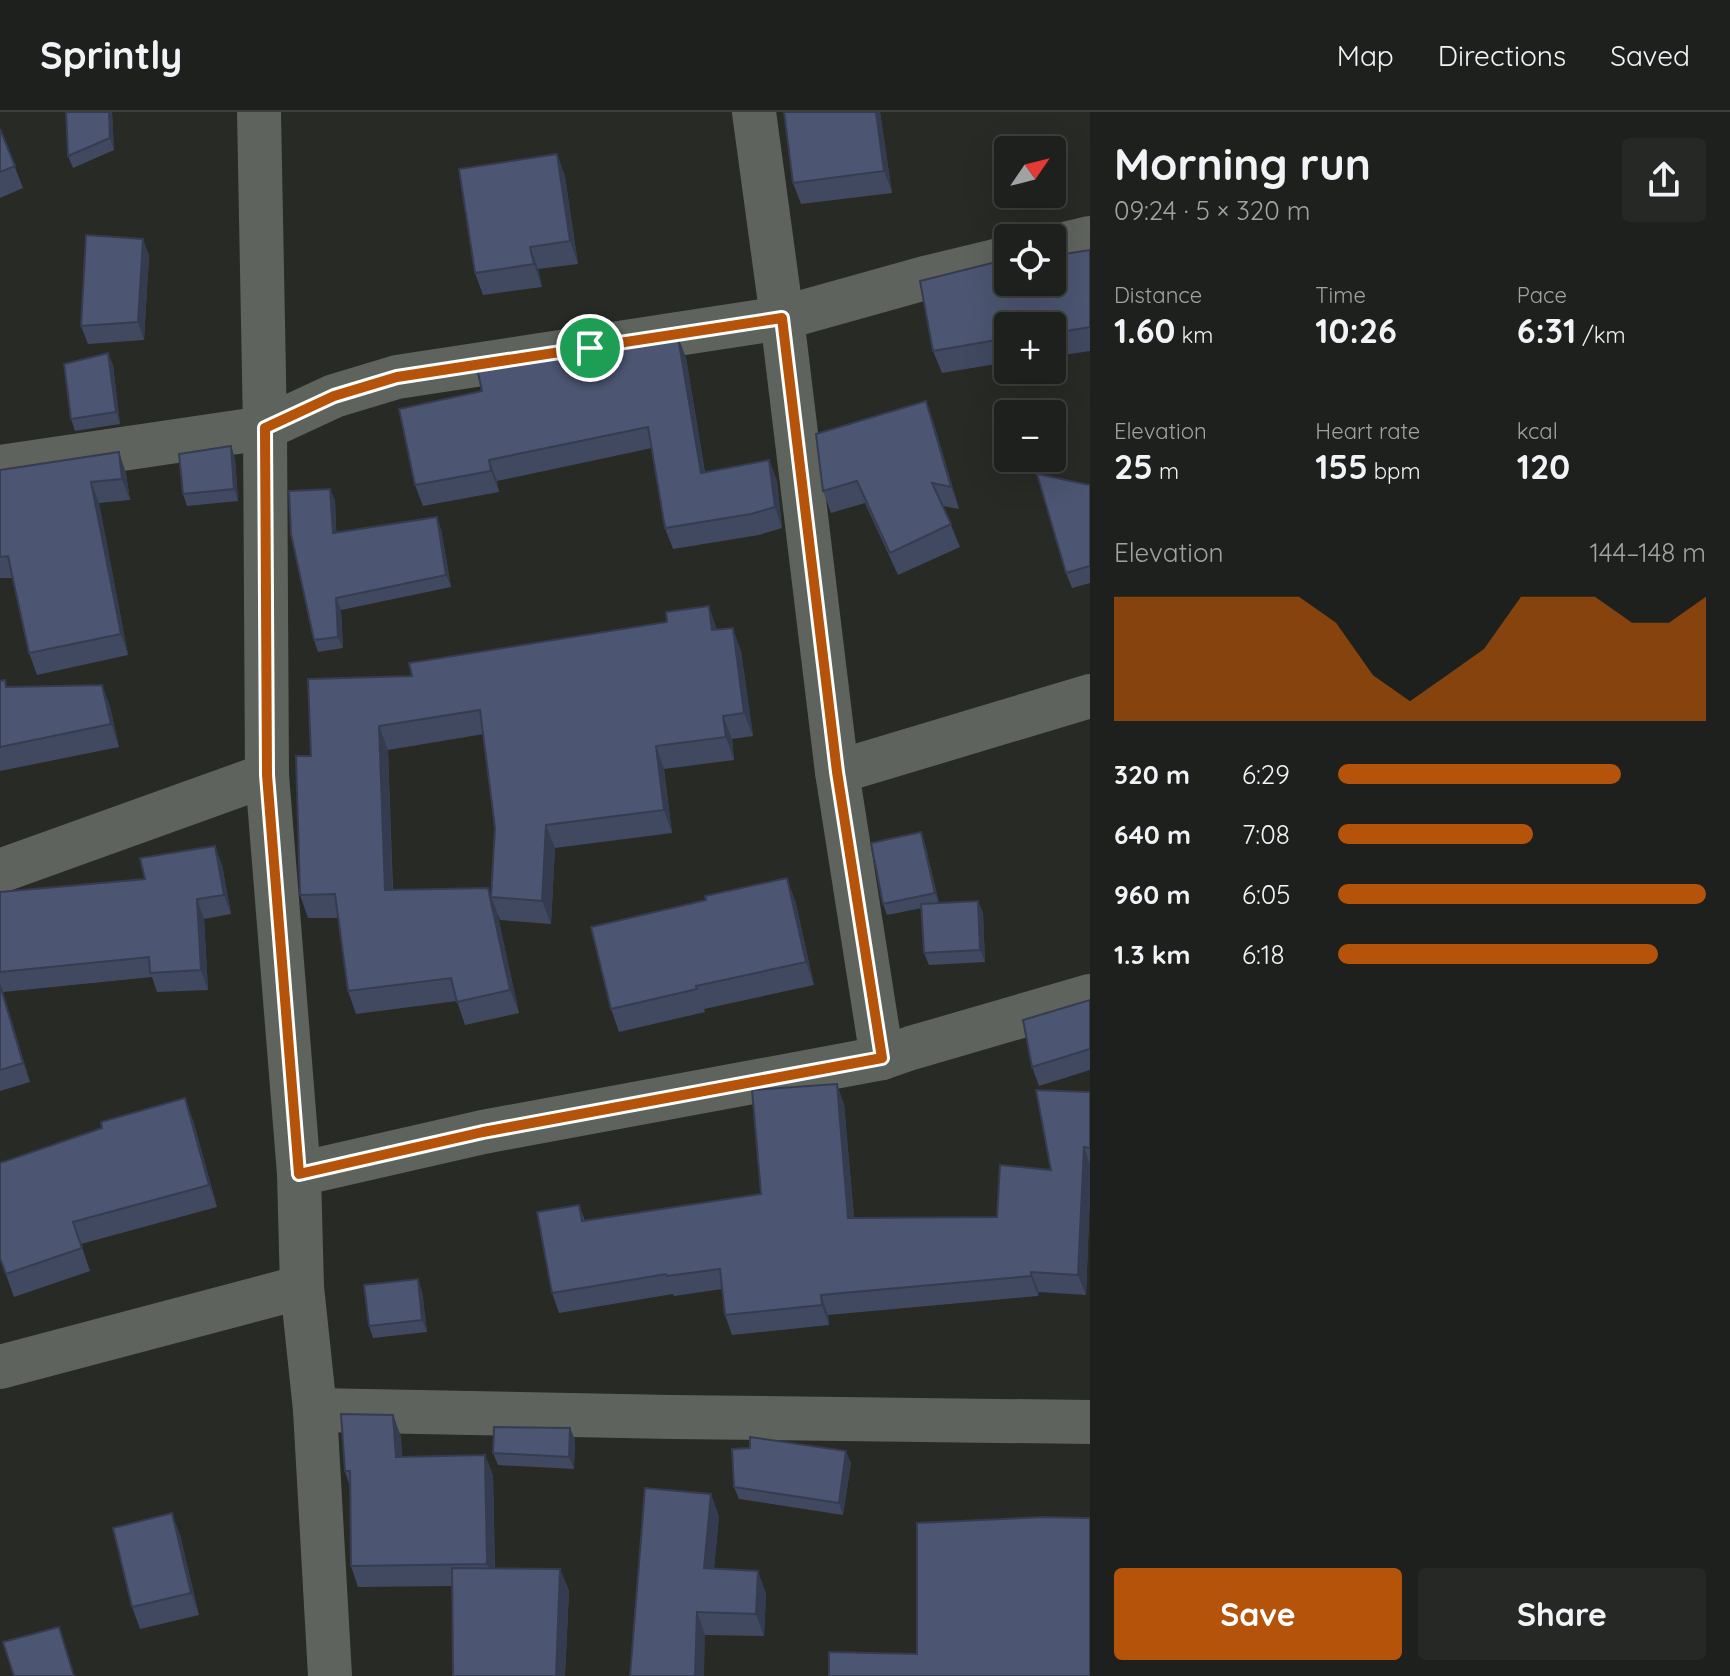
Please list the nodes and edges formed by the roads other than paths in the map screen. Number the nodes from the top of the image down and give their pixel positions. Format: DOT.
graph roads {
  1 [pos="259,112"];
  2 [pos="754,112"];
  3 [pos="1090,238"];
  4 [pos="1066,244"];
  5 [pos="994,261"];
  6 [pos="782,318"];
  7 [pos="265,428"];
  8 [pos="0,467"];
  9 [pos="1090,696"];
  10 [pos="837,772"];
  11 [pos="267,775"];
  12 [pos="0,871"];
  13 [pos="1090,996"];
  14 [pos="882,1058"];
  15 [pos="299,1174"];
  16 [pos="302,1287"];
  17 [pos="0,1367"];
  18 [pos="315,1410"];
  19 [pos="1090,1422"];
  20 [pos="330,1676"];
  1 -- 7 [label="street"];
  2 -- 6 [label="street"];
  3 -- 4 [label="street"];
  5 -- 6 [label="street"];
  6 -- 7 [label="street"];
  6 -- 10 [label="street"];
  7 -- 8 [label="street"];
  7 -- 11 [label="street"];
  9 -- 10 [label="street"];
  10 -- 14 [label="street"];
  11 -- 12 [label="street"];
  11 -- 15 [label="street"];
  13 -- 14 [label="street"];
  14 -- 15 [label="street"];
  15 -- 16 [label="street"];
  16 -- 17 [label="street"];
  16 -- 18 [label="street"];
  18 -- 19 [label="street"];
  18 -- 20 [label="street"];
}
